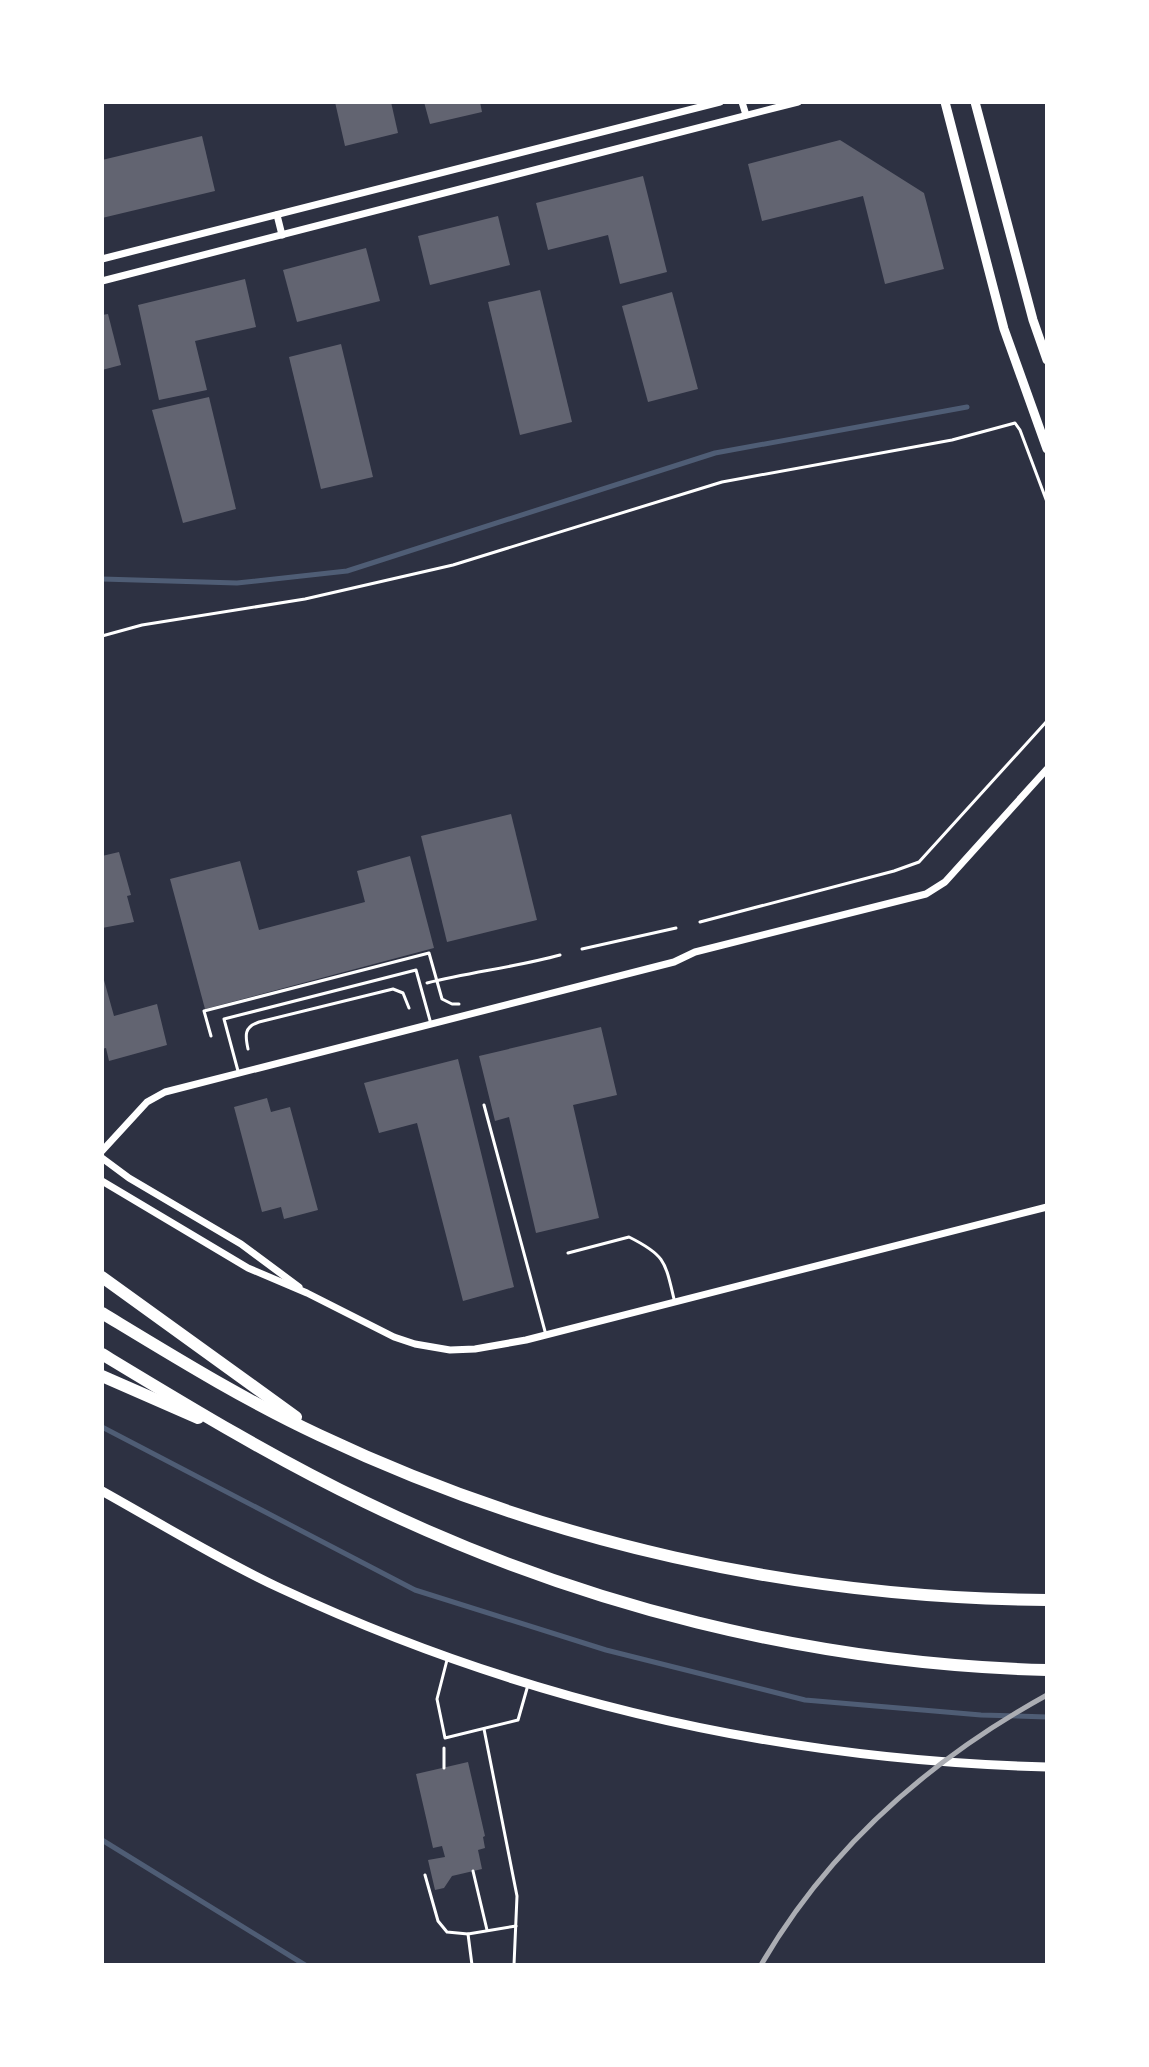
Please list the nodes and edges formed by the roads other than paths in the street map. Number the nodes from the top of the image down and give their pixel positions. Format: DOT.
graph roads {
  1 [pos="720,102"];
  2 [pos="742,102"];
  3 [pos="798,102"];
  4 [pos="945,102"];
  5 [pos="975,102"];
  6 [pos="746,115"];
  7 [pos="533,149"];
  8 [pos="539,169"];
  9 [pos="277,215"];
  10 [pos="282,235"];
  11 [pos="102,259"];
  12 [pos="102,281"];
  13 [pos="1047,360"];
  14 [pos="1047,449"];
  15 [pos="1047,769"];
  16 [pos="431,1024"];
  17 [pos="238,1071"];
  18 [pos="484,1105"];
  19 [pos="102,1151"];
  20 [pos="102,1158"];
  21 [pos="102,1181"];
  22 [pos="1047,1207"];
  23 [pos="568,1253"];
  24 [pos="102,1277"];
  25 [pos="307,1293"];
  26 [pos="675,1303"];
  27 [pos="102,1313"];
  28 [pos="546,1335"];
  29 [pos="102,1354"];
  30 [pos="102,1376"];
  31 [pos="332,1441"];
  32 [pos="255,1443"];
  33 [pos="102,1491"];
  34 [pos="1047,1600"];
  35 [pos="449,1656"];
  36 [pos="1047,1670"];
  37 [pos="528,1683"];
  38 [pos="484,1729"];
  39 [pos="1047,1767"];
  40 [pos="473,1871"];
  41 [pos="425,1875"];
  42 [pos="517,1926"];
  43 [pos="487,1931"];
  44 [pos="468,1934"];
  45 [pos="472,1965"];
  46 [pos="514,1965"];
  1 -- 7 [label="street"];
  2 -- 6 [label="street"];
  3 -- 6 [label="street"];
  4 -- 14 [label="street"];
  5 -- 13 [label="street"];
  6 -- 8 [label="street"];
  7 -- 8 [label="street"];
  7 -- 9 [label="street"];
  8 -- 10 [label="street"];
  9 -- 10 [label="street"];
  9 -- 11 [label="street"];
  10 -- 12 [label="street"];
  15 -- 16 [label="street"];
  16 -- 17 [label="street"];
  16 -- 17 [label="lane"];
  17 -- 19 [label="street"];
  18 -- 28 [label="lane"];
  20 -- 25 [label="street"];
  21 -- 25 [label="street"];
  22 -- 26 [label="street"];
  23 -- 26 [label="lane"];
  24 -- 31 [label="highway"];
  25 -- 28 [label="street"];
  26 -- 28 [label="street"];
  27 -- 31 [label="highway"];
  29 -- 32 [label="highway"];
  30 -- 32 [label="highway"];
  31 -- 34 [label="highway"];
  32 -- 36 [label="highway"];
  33 -- 35 [label="street"];
  35 -- 37 [label="street"];
  35 -- 38 [label="lane"];
  37 -- 38 [label="lane"];
  37 -- 39 [label="street"];
  38 -- 42 [label="lane"];
  40 -- 43 [label="lane"];
  41 -- 44 [label="lane"];
  42 -- 43 [label="lane"];
  42 -- 46 [label="lane"];
  43 -- 44 [label="lane"];
  44 -- 45 [label="lane"];
}
